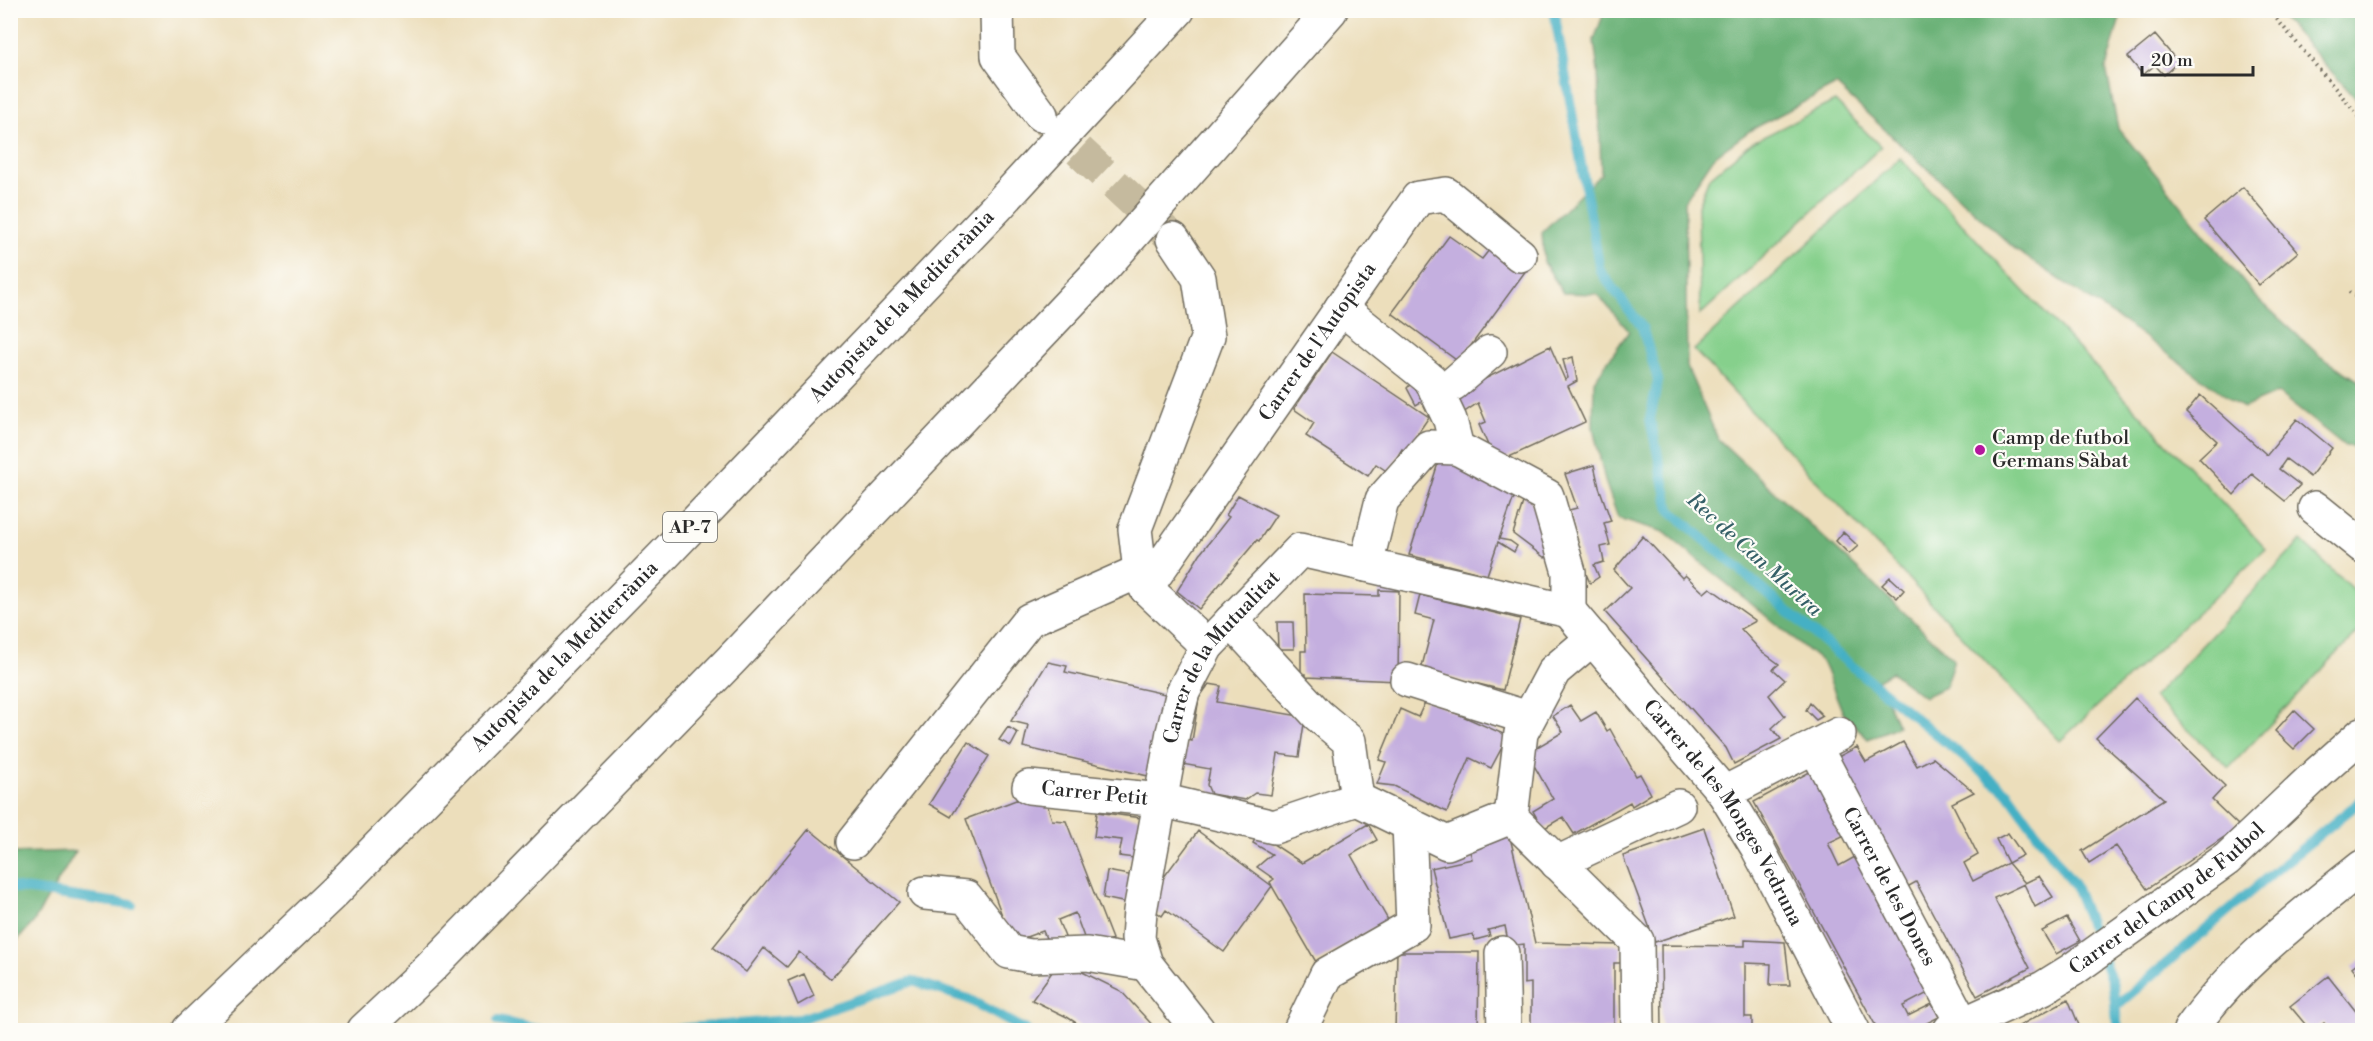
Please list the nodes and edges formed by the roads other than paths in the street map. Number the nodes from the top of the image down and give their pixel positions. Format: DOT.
graph roads {
  1 [pos="997,10"];
  2 [pos="1178,10"];
  3 [pos="1331,10"];
  4 [pos="1041,115"];
  5 [pos="1173,239"];
  6 [pos="1520,255"];
  7 [pos="1341,308"];
  8 [pos="1490,352"];
  9 [pos="1436,391"];
  10 [pos="1457,448"];
  11 [pos="2315,508"];
  12 [pos="2362,546"];
  13 [pos="1366,565"];
  14 [pos="1143,579"];
  15 [pos="1569,611"];
  16 [pos="1231,621"];
  17 [pos="1593,638"];
  18 [pos="1207,646"];
  19 [pos="1407,681"];
  20 [pos="1528,718"];
  21 [pos="2362,734"];
  22 [pos="1029,787"];
  23 [pos="1724,793"];
  24 [pos="1357,799"];
  25 [pos="1161,800"];
  26 [pos="1678,806"];
  27 [pos="1511,817"];
  28 [pos="1409,824"];
  29 [pos="852,842"];
  30 [pos="1557,863"];
  31 [pos="2362,867"];
  32 [pos="925,893"];
  33 [pos="1502,953"];
  34 [pos="1146,963"];
  35 [pos="1997,1021"];
  36 [pos="1956,1028"];
  37 [pos="189,1030"];
  38 [pos="364,1030"];
  39 [pos="1198,1030"];
  40 [pos="1300,1030"];
  41 [pos="1504,1030"];
  42 [pos="1638,1030"];
  43 [pos="1853,1030"];
  44 [pos="2190,1030"];
  1 -- 4 [label="main road"];
  2 -- 37 [label="main road, Autopista de la Mediterrània / AP-7"];
  3 -- 38 [label="main road"];
  5 -- 14 [label="main road"];
  6 -- 7 [label="main road, Carrer de l'Autopista"];
  7 -- 9 [label="main road"];
  7 -- 14 [label="main road, Carrer de l'Autopista"];
  8 -- 9 [label="main road"];
  9 -- 10 [label="main road"];
  10 -- 13 [label="main road"];
  10 -- 15 [label="main road"];
  11 -- 12 [label="main road"];
  13 -- 15 [label="main road, Carrer de la Mutualitat"];
  13 -- 16 [label="main road, Carrer de la Mutualitat"];
  14 -- 18 [label="main road"];
  14 -- 29 [label="main road"];
  15 -- 17 [label="main road, Carrer de les Monges Vedruna"];
  16 -- 18 [label="main road, Carrer de la Mutualitat"];
  16 -- 24 [label="main road"];
  17 -- 20 [label="main road"];
  17 -- 23 [label="main road, Carrer de les Monges Vedruna"];
  18 -- 25 [label="main road, Carrer de la Mutualitat"];
  19 -- 20 [label="main road"];
  20 -- 27 [label="main road"];
  21 -- 35 [label="main road, Carrer del Camp de Futbol"];
  22 -- 25 [label="main road, Carrer Petit"];
  23 -- 36 [label="main road, Carrer de les Dones"];
  23 -- 43 [label="main road, Carrer de les Monges Vedruna"];
  24 -- 25 [label="main road, Carrer Petit"];
  24 -- 28 [label="main road"];
  25 -- 34 [label="main road, Carrer de la Mutualitat"];
  26 -- 30 [label="main road"];
  27 -- 28 [label="main road"];
  27 -- 30 [label="main road"];
  28 -- 40 [label="main road"];
  30 -- 42 [label="main road"];
  31 -- 44 [label="main road"];
  32 -- 34 [label="main road"];
  33 -- 41 [label="main road"];
  34 -- 39 [label="main road, Carrer de la Mutualitat"];
  35 -- 36 [label="main road, Carrer del Camp de Futbol"];
}
